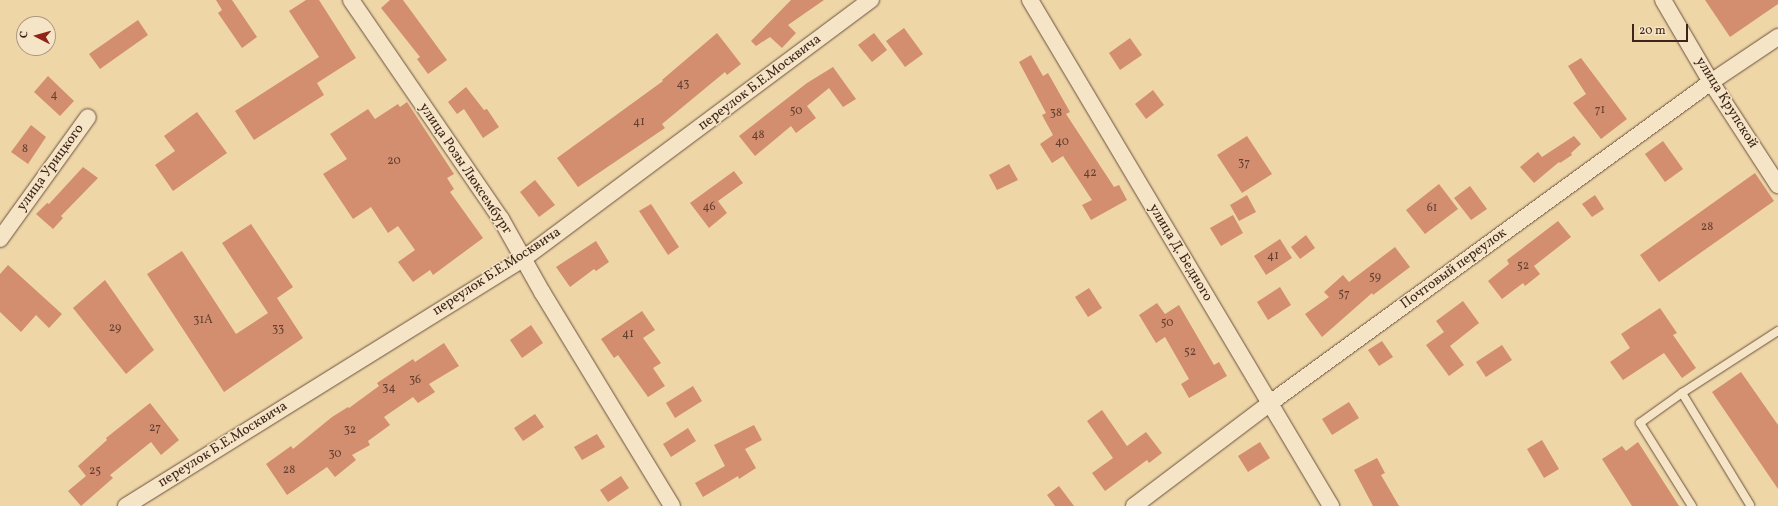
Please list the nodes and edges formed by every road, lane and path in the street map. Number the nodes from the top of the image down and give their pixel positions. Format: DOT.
graph roads {
  1 [pos="351,0"];
  2 [pos="871,0"];
  3 [pos="1030,0"];
  4 [pos="1663,0"];
  5 [pos="1778,38"];
  6 [pos="1711,82"];
  7 [pos="88,116"];
  8 [pos="1778,185"];
  9 [pos="0,239"];
  10 [pos="523,259"];
  11 [pos="1778,331"];
  12 [pos="1682,393"];
  13 [pos="1270,403"];
  14 [pos="1750,505"];
  15 [pos="126,506"];
  16 [pos="672,506"];
  17 [pos="1134,506"];
  18 [pos="1331,506"];
  19 [pos="1692,506"];
  1 -- 10 [label="street, улица Розы Люксембург"];
  2 -- 10 [label="street, переулок Б.Е.Москвича"];
  3 -- 13 [label="street, улица Д. Бедного"];
  4 -- 6 [label="street, улица Крупской"];
  5 -- 6 [label="street, Почтовый переулок"];
  6 -- 8 [label="street, улица Крупской"];
  6 -- 13 [label="street, Почтовый переулок"];
  7 -- 9 [label="street, улица Урицкого"];
  10 -- 15 [label="street, переулок Б.Е.Москвича"];
  10 -- 16 [label="street, улица Розы Люксембург"];
  11 -- 12 [label="lane"];
  12 -- 14 [label="lane"];
  12 -- 19 [label="lane"];
  13 -- 17 [label="street, Почтовый переулок"];
  13 -- 18 [label="street, улица Д. Бедного"];
}
